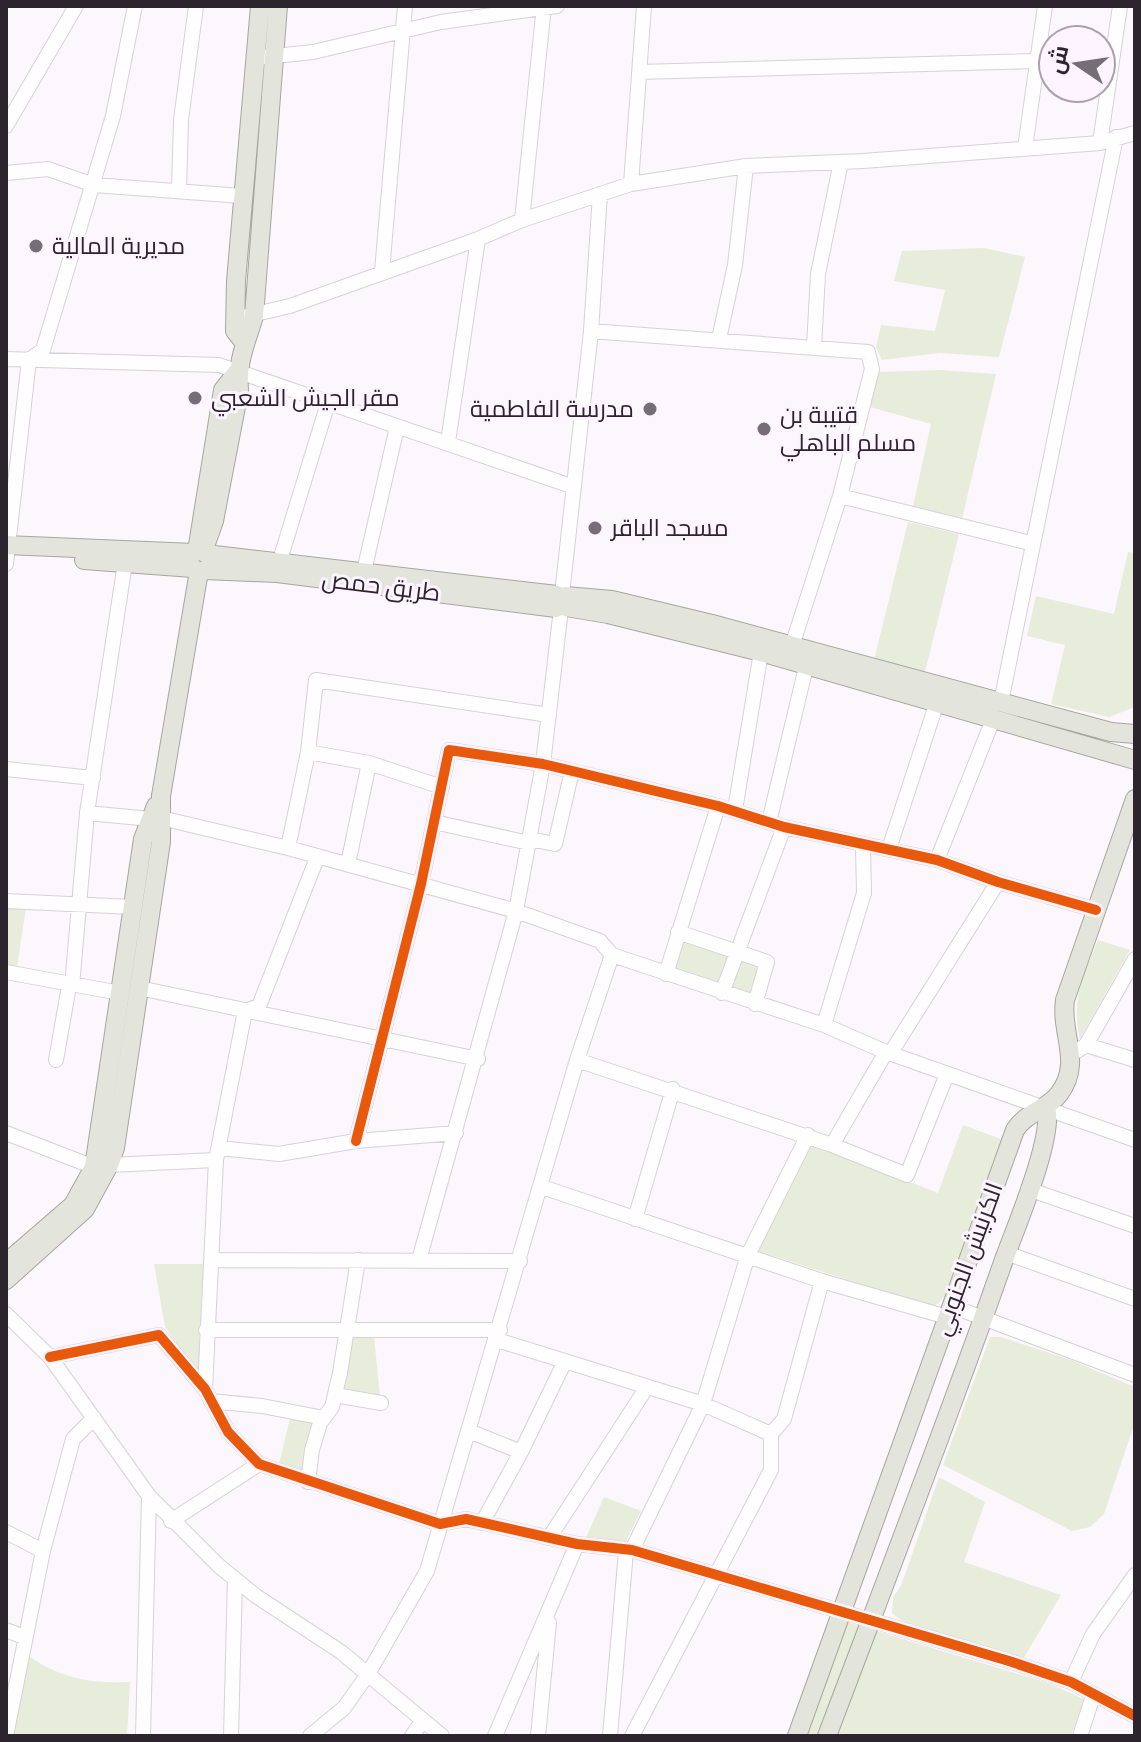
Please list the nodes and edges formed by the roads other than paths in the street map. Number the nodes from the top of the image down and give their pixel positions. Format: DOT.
graph roads {
  1 [pos="76,6"];
  2 [pos="135,6"];
  3 [pos="196,6"];
  4 [pos="260,6"];
  5 [pos="278,6"];
  6 [pos="405,6"];
  7 [pos="443,6"];
  8 [pos="644,6"];
  9 [pos="1120,6"];
  10 [pos="548,7"];
  11 [pos="441,22"];
  12 [pos="403,31"];
  13 [pos="265,57"];
  14 [pos="1037,61"];
  15 [pos="639,72"];
  16 [pos="6,126"];
  17 [pos="1135,133"];
  18 [pos="1116,137"];
  19 [pos="1100,143"];
  20 [pos="1025,148"];
  21 [pos="841,162"];
  22 [pos="746,166"];
  23 [pos="6,173"];
  24 [pos="631,184"];
  25 [pos="94,185"];
  26 [pos="179,191"];
  27 [pos="600,194"];
  28 [pos="242,196"];
  29 [pos="522,220"];
  30 [pos="478,239"];
  31 [pos="382,271"];
  32 [pos="244,316"];
  33 [pos="591,331"];
  34 [pos="719,339"];
  35 [pos="814,347"];
  36 [pos="6,359"];
  37 [pos="29,360"];
  38 [pos="238,371"];
  39 [pos="328,403"];
  40 [pos="397,427"];
  41 [pos="448,442"];
  42 [pos="574,487"];
  43 [pos="840,496"];
  44 [pos="1030,543"];
  45 [pos="7,549"];
  46 [pos="200,560"];
  47 [pos="280,560"];
  48 [pos="125,563"];
  49 [pos="6,564"];
  50 [pos="364,571"];
  51 [pos="561,602"];
  52 [pos="792,646"];
  53 [pos="761,652"];
  54 [pos="806,667"];
  55 [pos="937,702"];
  56 [pos="997,709"];
  57 [pos="549,715"];
  58 [pos="1135,734"];
  59 [pos="308,752"];
  60 [pos="1135,760"];
  61 [pos="369,763"];
  62 [pos="543,764"];
  63 [pos="6,769"];
  64 [pos="572,771"];
  65 [pos="93,778"];
  66 [pos="442,787"];
  67 [pos="1135,799"];
  68 [pos="718,806"];
  69 [pos="735,810"];
  70 [pos="87,813"];
  71 [pos="156,819"];
  72 [pos="434,822"];
  73 [pos="776,824"];
  74 [pos="529,841"];
  75 [pos="863,846"];
  76 [pos="288,848"];
  77 [pos="889,849"];
  78 [pos="317,858"];
  79 [pos="937,860"];
  80 [pos="348,864"];
  81 [pos="998,882"];
  82 [pos="421,884"];
  83 [pos="6,901"];
  84 [pos="78,907"];
  85 [pos="132,907"];
  86 [pos="1096,910"];
  87 [pos="516,911"];
  88 [pos="678,932"];
  89 [pos="737,950"];
  90 [pos="612,955"];
  91 [pos="1135,959"];
  92 [pos="6,972"];
  93 [pos="666,974"];
  94 [pos="70,986"];
  95 [pos="130,990"];
  96 [pos="722,993"];
  97 [pos="755,1004"];
  98 [pos="245,1011"];
  99 [pos="824,1025"];
  100 [pos="379,1038"];
  101 [pos="1079,1050"];
  102 [pos="888,1053"];
  103 [pos="478,1059"];
  104 [pos="56,1060"];
  105 [pos="577,1060"];
  106 [pos="1135,1060"];
  107 [pos="947,1074"];
  108 [pos="673,1089"];
  109 [pos="1046,1106"];
  110 [pos="6,1133"];
  111 [pos="456,1133"];
  112 [pos="808,1135"];
  113 [pos="1135,1140"];
  114 [pos="356,1141"];
  115 [pos="832,1145"];
  116 [pos="218,1154"];
  117 [pos="101,1166"];
  118 [pos="542,1187"];
  119 [pos="1028,1189"];
  120 [pos="635,1219"];
  121 [pos="1135,1226"];
  122 [pos="1006,1253"];
  123 [pos="748,1255"];
  124 [pos="211,1260"];
  125 [pos="358,1260"];
  126 [pos="419,1260"];
  127 [pos="520,1261"];
  128 [pos="6,1263"];
  129 [pos="6,1280"];
  130 [pos="822,1281"];
  131 [pos="1135,1299"];
  132 [pos="949,1311"];
  133 [pos="6,1314"];
  134 [pos="982,1321"];
  135 [pos="206,1330"];
  136 [pos="348,1330"];
  137 [pos="498,1335"];
  138 [pos="50,1357"];
  139 [pos="565,1361"];
  140 [pos="1135,1375"];
  141 [pos="647,1387"];
  142 [pos="208,1395"];
  143 [pos="335,1395"];
  144 [pos="381,1403"];
  145 [pos="703,1404"];
  146 [pos="94,1418"];
  147 [pos="324,1418"];
  148 [pos="469,1431"];
  149 [pos="771,1434"];
  150 [pos="521,1452"];
  151 [pos="259,1464"];
  152 [pos="308,1482"];
  153 [pos="149,1496"];
  154 [pos="171,1521"];
  155 [pos="482,1523"];
  156 [pos="440,1524"];
  157 [pos="6,1532"];
  158 [pos="549,1538"];
  159 [pos="577,1544"];
  160 [pos="629,1550"];
  161 [pos="43,1551"];
  162 [pos="1135,1575"];
  163 [pos="717,1577"];
  164 [pos="235,1579"];
  165 [pos="551,1611"];
  166 [pos="843,1613"];
  167 [pos="871,1621"];
  168 [pos="6,1630"];
  169 [pos="24,1637"];
  170 [pos="368,1674"];
  171 [pos="1071,1682"];
  172 [pos="1093,1696"];
  173 [pos="1135,1716"];
  174 [pos="423,1720"];
  175 [pos="6,1736"];
  176 [pos="143,1736"];
  177 [pos="231,1736"];
  178 [pos="310,1736"];
  179 [pos="412,1736"];
  180 [pos="442,1736"];
  181 [pos="495,1736"];
  182 [pos="538,1736"];
  183 [pos="610,1736"];
  184 [pos="632,1736"];
  185 [pos="797,1736"];
  186 [pos="827,1736"];
  187 [pos="1080,1736"];
  1 -- 16 [label="street"];
  2 -- 25 [label="street"];
  3 -- 26 [label="street"];
  4 -- 13 [label="main road"];
  5 -- 13 [label="main road"];
  6 -- 12 [label="street"];
  7 -- 11 [label="street"];
  8 -- 15 [label="street"];
  9 -- 19 [label="street"];
  10 -- 11 [label="street"];
  10 -- 29 [label="street"];
  11 -- 12 [label="street"];
  12 -- 13 [label="street"];
  12 -- 31 [label="street"];
  13 -- 28 [label="main road"];
  13 -- 32 [label="main road"];
  14 -- 15 [label="street"];
  14 -- 20 [label="street"];
  15 -- 24 [label="street"];
  17 -- 18 [label="street"];
  18 -- 19 [label="street"];
  18 -- 44 [label="street"];
  19 -- 20 [label="street"];
  20 -- 21 [label="street"];
  21 -- 22 [label="street"];
  21 -- 35 [label="street"];
  22 -- 24 [label="street"];
  22 -- 34 [label="street"];
  23 -- 25 [label="street"];
  24 -- 27 [label="street"];
  25 -- 26 [label="street"];
  25 -- 37 [label="street"];
  26 -- 28 [label="street"];
  27 -- 29 [label="street"];
  27 -- 33 [label="street"];
  28 -- 32 [label="main road"];
  29 -- 30 [label="street"];
  30 -- 31 [label="street"];
  30 -- 41 [label="street"];
  31 -- 32 [label="street"];
  32 -- 38 [label="main road"];
  33 -- 34 [label="street"];
  33 -- 42 [label="street"];
  34 -- 35 [label="street"];
  35 -- 43 [label="street"];
  36 -- 37 [label="street"];
  37 -- 38 [label="street"];
  37 -- 45 [label="street"];
  38 -- 39 [label="street"];
  38 -- 46 [label="main road"];
  39 -- 40 [label="street"];
  39 -- 47 [label="street"];
  40 -- 41 [label="street"];
  40 -- 50 [label="street"];
  41 -- 42 [label="street"];
  42 -- 51 [label="street"];
  43 -- 44 [label="street"];
  43 -- 52 [label="street"];
  44 -- 56 [label="street"];
  45 -- 46 [label="main road, طريق حمص"];
  45 -- 48 [label="main road, طريق حمص"];
  45 -- 49 [label="street"];
  46 -- 47 [label="main road, طريق حمص"];
  46 -- 48 [label="main road, طريق حمص"];
  46 -- 51 [label="main road, طريق حمص"];
  46 -- 71 [label="main road"];
  47 -- 50 [label="main road, طريق حمص"];
  48 -- 65 [label="street"];
  50 -- 51 [label="main road, طريق حمص"];
  51 -- 52 [label="main road"];
  51 -- 53 [label="main road"];
  51 -- 57 [label="street"];
  52 -- 56 [label="main road"];
  53 -- 54 [label="main road"];
  53 -- 69 [label="street"];
  54 -- 55 [label="main road"];
  54 -- 73 [label="street"];
  55 -- 56 [label="main road"];
  55 -- 77 [label="street"];
  56 -- 58 [label="main road"];
  56 -- 60 [label="main road"];
  56 -- 79 [label="street"];
  57 -- 59 [label="street"];
  57 -- 62 [label="street"];
  59 -- 61 [label="street"];
  59 -- 76 [label="street"];
  61 -- 66 [label="street"];
  61 -- 80 [label="street"];
  62 -- 64 [label="street"];
  62 -- 66 [label="street"];
  62 -- 74 [label="street"];
  63 -- 65 [label="street"];
  64 -- 68 [label="street"];
  64 -- 74 [label="street"];
  65 -- 70 [label="street"];
  66 -- 72 [label="street"];
  67 -- 86 [label="main road, الكرنيش الجنوبي"];
  68 -- 69 [label="street"];
  68 -- 88 [label="street"];
  69 -- 73 [label="street"];
  70 -- 71 [label="street"];
  70 -- 84 [label="street"];
  71 -- 76 [label="street"];
  71 -- 85 [label="main road"];
  71 -- 95 [label="main road"];
  72 -- 74 [label="street"];
  72 -- 82 [label="street"];
  73 -- 75 [label="street"];
  73 -- 89 [label="street"];
  74 -- 87 [label="street"];
  75 -- 77 [label="street"];
  75 -- 99 [label="street"];
  76 -- 78 [label="street"];
  77 -- 79 [label="street"];
  78 -- 80 [label="street"];
  78 -- 98 [label="street"];
  79 -- 81 [label="street"];
  80 -- 82 [label="street"];
  81 -- 86 [label="street"];
  81 -- 102 [label="street"];
  82 -- 87 [label="street"];
  82 -- 100 [label="street"];
  83 -- 84 [label="street"];
  84 -- 85 [label="street"];
  84 -- 94 [label="street"];
  85 -- 95 [label="main road"];
  86 -- 101 [label="main road, الكرنيش الجنوبي"];
  87 -- 90 [label="street"];
  87 -- 103 [label="street"];
  88 -- 89 [label="street"];
  88 -- 93 [label="street"];
  89 -- 96 [label="street"];
  89 -- 97 [label="street"];
  90 -- 93 [label="street"];
  90 -- 105 [label="street"];
  91 -- 101 [label="street"];
  92 -- 94 [label="street"];
  93 -- 96 [label="street"];
  94 -- 95 [label="street"];
  94 -- 104 [label="street"];
  95 -- 98 [label="street"];
  95 -- 117 [label="main road"];
  96 -- 97 [label="street"];
  97 -- 99 [label="street"];
  98 -- 100 [label="street"];
  98 -- 116 [label="street"];
  99 -- 102 [label="street"];
  100 -- 103 [label="street"];
  100 -- 114 [label="street"];
  101 -- 106 [label="street"];
  101 -- 109 [label="main road, الكرنيش الجنوبي"];
  102 -- 107 [label="street"];
  102 -- 115 [label="street"];
  103 -- 111 [label="street"];
  105 -- 108 [label="street"];
  105 -- 118 [label="street"];
  107 -- 109 [label="street"];
  107 -- 115 [label="street"];
  108 -- 112 [label="street"];
  108 -- 120 [label="street"];
  109 -- 113 [label="street"];
  109 -- 119 [label="main road"];
  109 -- 132 [label="main road, الكرنيش الجنوبي"];
  110 -- 117 [label="street"];
  111 -- 114 [label="street"];
  111 -- 126 [label="street"];
  112 -- 115 [label="street"];
  112 -- 123 [label="street"];
  114 -- 116 [label="street"];
  116 -- 117 [label="street"];
  116 -- 124 [label="street"];
  117 -- 128 [label="main road"];
  117 -- 129 [label="main road"];
  118 -- 120 [label="street"];
  118 -- 127 [label="street"];
  119 -- 121 [label="street"];
  119 -- 122 [label="main road"];
  120 -- 123 [label="street"];
  122 -- 131 [label="street"];
  122 -- 134 [label="main road"];
  123 -- 130 [label="street"];
  123 -- 145 [label="street"];
  124 -- 125 [label="street"];
  124 -- 135 [label="street"];
  125 -- 126 [label="street"];
  125 -- 136 [label="street"];
  126 -- 127 [label="street"];
  127 -- 137 [label="street"];
  130 -- 132 [label="street"];
  130 -- 149 [label="street"];
  132 -- 134 [label="street"];
  132 -- 166 [label="main road, الكرنيش الجنوبي"];
  133 -- 138 [label="street"];
  134 -- 140 [label="street"];
  134 -- 167 [label="main road"];
  135 -- 136 [label="street"];
  135 -- 142 [label="street"];
  136 -- 137 [label="street"];
  136 -- 143 [label="street"];
  137 -- 139 [label="street"];
  137 -- 148 [label="street"];
  138 -- 142 [label="street"];
  138 -- 146 [label="street"];
  139 -- 141 [label="street"];
  139 -- 150 [label="street"];
  141 -- 145 [label="street"];
  141 -- 158 [label="street"];
  142 -- 147 [label="street"];
  142 -- 151 [label="street"];
  143 -- 144 [label="street"];
  143 -- 147 [label="street"];
  145 -- 149 [label="street"];
  145 -- 160 [label="street"];
  146 -- 153 [label="street"];
  146 -- 161 [label="street"];
  147 -- 152 [label="street"];
  148 -- 150 [label="street"];
  148 -- 156 [label="street"];
  149 -- 163 [label="street"];
  150 -- 155 [label="street"];
  151 -- 152 [label="street"];
  151 -- 154 [label="street"];
  152 -- 156 [label="street"];
  153 -- 154 [label="street"];
  153 -- 176 [label="street"];
  154 -- 164 [label="street"];
  155 -- 156 [label="street"];
  155 -- 158 [label="street"];
  156 -- 170 [label="street"];
  157 -- 161 [label="street"];
  158 -- 159 [label="street"];
  159 -- 160 [label="street"];
  159 -- 165 [label="street"];
  160 -- 163 [label="street"];
  160 -- 183 [label="street"];
  161 -- 169 [label="street"];
  162 -- 171 [label="street"];
  163 -- 166 [label="street"];
  163 -- 184 [label="street"];
  164 -- 170 [label="street"];
  164 -- 177 [label="street"];
  165 -- 181 [label="street"];
  165 -- 182 [label="street"];
  166 -- 167 [label="street"];
  166 -- 185 [label="main road, الكرنيش الجنوبي"];
  167 -- 171 [label="street"];
  167 -- 186 [label="main road"];
  168 -- 169 [label="street"];
  169 -- 175 [label="street"];
  170 -- 174 [label="street"];
  170 -- 178 [label="street"];
  171 -- 172 [label="street"];
  172 -- 173 [label="street"];
  172 -- 187 [label="street"];
  174 -- 179 [label="street"];
  174 -- 180 [label="street"];
}
